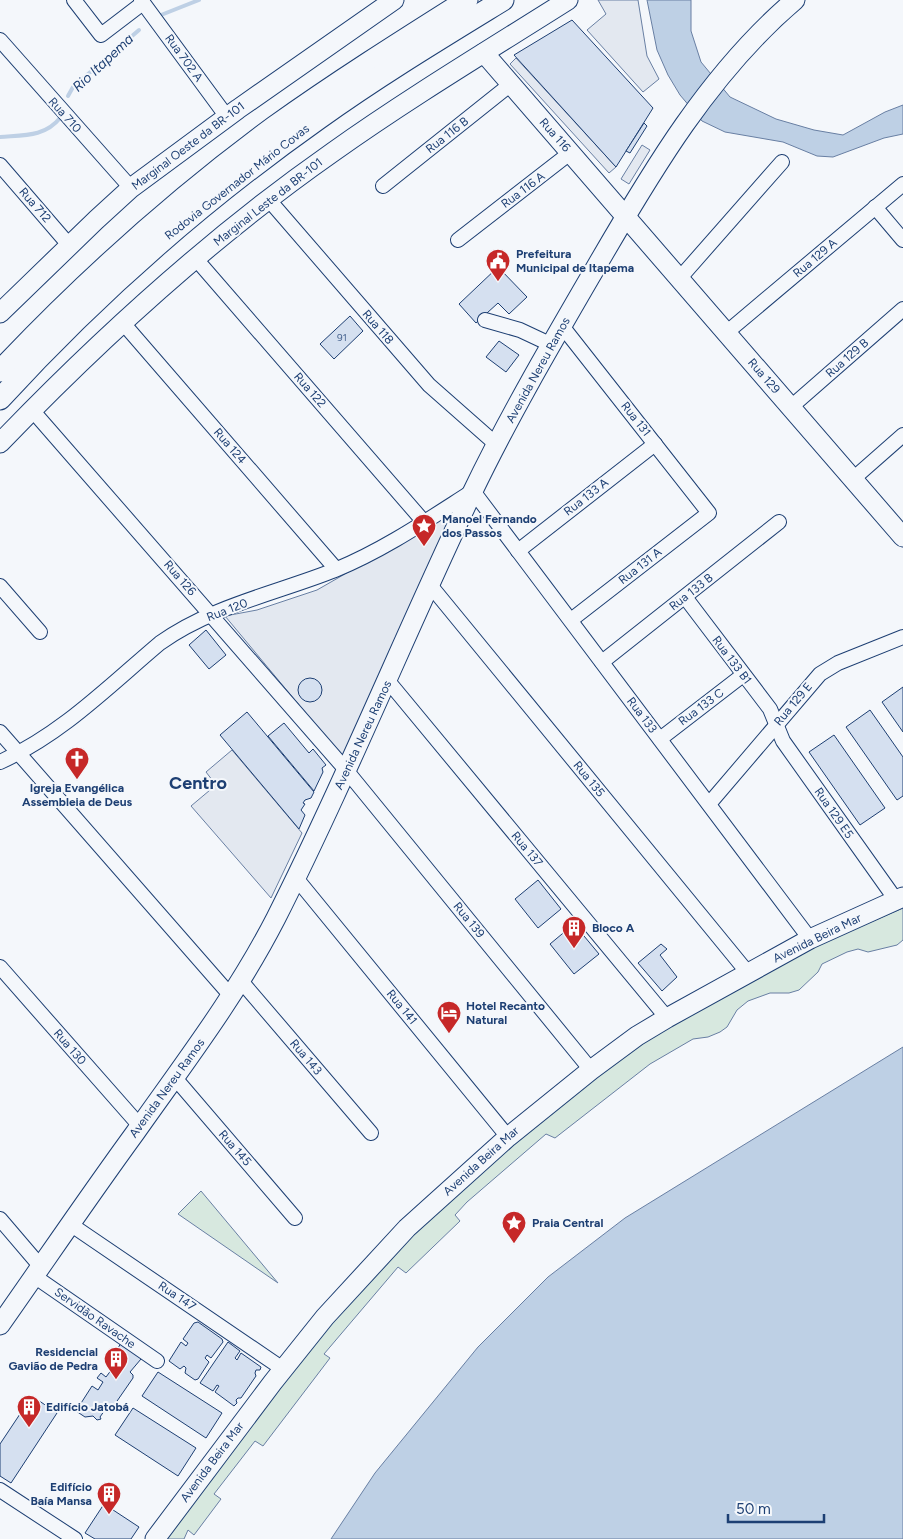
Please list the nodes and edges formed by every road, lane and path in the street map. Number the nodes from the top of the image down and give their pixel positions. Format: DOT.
graph roads {
  1 [pos="74,0"];
  2 [pos="394,0"];
  3 [pos="467,0"];
  4 [pos="503,0"];
  5 [pos="568,0"];
  6 [pos="796,0"];
  7 [pos="142,1"];
  8 [pos="0,40"];
  9 [pos="484,53"];
  10 [pos="511,84"];
  11 [pos="227,117"];
  12 [pos="570,153"];
  13 [pos="782,162"];
  14 [pos="0,165"];
  15 [pos="903,184"];
  16 [pos="384,186"];
  17 [pos="132,188"];
  18 [pos="269,200"];
  19 [pos="875,207"];
  20 [pos="625,216"];
  21 [pos="458,240"];
  22 [pos="903,240"];
  23 [pos="69,245"];
  24 [pos="196,258"];
  25 [pos="679,278"];
  26 [pos="2,307"];
  27 [pos="903,309"];
  28 [pos="485,320"];
  29 [pos="123,324"];
  30 [pos="562,326"];
  31 [pos="726,333"];
  32 [pos="552,345"];
  33 [pos="0,372"];
  34 [pos="0,399"];
  35 [pos="790,407"];
  36 [pos="32,410"];
  37 [pos="903,435"];
  38 [pos="0,444"];
  39 [pos="655,444"];
  40 [pos="497,445"];
  41 [pos="852,478"];
  42 [pos="473,491"];
  43 [pos="709,512"];
  44 [pos="424,522"];
  45 [pos="779,522"];
  46 [pos="903,537"];
  47 [pos="518,550"];
  48 [pos="336,569"];
  49 [pos="430,585"];
  50 [pos="0,586"];
  51 [pos="685,597"];
  52 [pos="211,615"];
  53 [pos="571,620"];
  54 [pos="40,632"];
  55 [pos="903,637"];
  56 [pos="602,662"];
  57 [pos="743,675"];
  58 [pos="388,681"];
  59 [pos="776,724"];
  60 [pos="0,732"];
  61 [pos="660,739"];
  62 [pos="19,754"];
  63 [pos="0,762"];
  64 [pos="346,770"];
  65 [pos="709,804"];
  66 [pos="296,878"];
  67 [pos="899,898"];
  68 [pos="810,939"];
  69 [pos="0,967"];
  70 [pos="748,973"];
  71 [pos="236,988"];
  72 [pos="667,1018"];
  73 [pos="591,1070"];
  74 [pos="175,1078"];
  75 [pos="140,1126"];
  76 [pos="371,1133"];
  77 [pos="508,1136"];
  78 [pos="295,1218"];
  79 [pos="0,1219"];
  80 [pos="70,1224"];
  81 [pos="38,1272"];
  82 [pos="0,1325"];
  83 [pos="157,1361"];
  84 [pos="283,1369"];
  85 [pos="0,1490"];
  86 [pos="75,1539"];
  87 [pos="155,1539"];
  1 -- 7 [label="street"];
  2 -- 11 [label="main road, Marginal Oeste da BR-101"];
  3 -- 33 [label="highway, Rodovia Governador Mário Covas"];
  4 -- 34 [label="highway, Rodovia Governador Mário Covas"];
  5 -- 9 [label="main road, Marginal Leste da BR-101"];
  6 -- 20 [label="main road, Avenida Nereu Ramos"];
  7 -- 11 [label="street, Rua 702 A"];
  8 -- 17 [label="street, Rua 710"];
  9 -- 10 [label="main road, Rua 116"];
  9 -- 18 [label="main road, Marginal Leste da BR-101"];
  10 -- 12 [label="main road, Rua 116"];
  10 -- 16 [label="street, Rua 116 B"];
  11 -- 17 [label="main road, Marginal Oeste da BR-101"];
  12 -- 20 [label="main road, Rua 116"];
  12 -- 21 [label="street, Rua 116 A"];
  13 -- 25 [label="street"];
  14 -- 23 [label="street, Rua 712"];
  15 -- 19 [label="street, Rua 129 A"];
  17 -- 23 [label="main road, Marginal Oeste da BR-101"];
  18 -- 24 [label="main road, Marginal Leste da BR-101"];
  18 -- 40 [label="street, Rua 118"];
  19 -- 22 [label="street"];
  19 -- 31 [label="street, Rua 129 A"];
  20 -- 25 [label="main road, Rua 129"];
  20 -- 30 [label="main road, Avenida Nereu Ramos"];
  23 -- 26 [label="main road, Marginal Oeste da BR-101"];
  24 -- 29 [label="main road, Marginal Leste da BR-101"];
  24 -- 44 [label="street, Rua 122"];
  25 -- 31 [label="main road, Rua 129"];
  27 -- 35 [label="street, Rua 129 B"];
  28 -- 32 [label="street"];
  29 -- 36 [label="main road, Marginal Leste da BR-101"];
  29 -- 48 [label="street, Rua 124"];
  30 -- 32 [label="main road, Avenida Nereu Ramos"];
  30 -- 39 [label="street, Rua 131"];
  31 -- 35 [label="main road, Rua 129"];
  32 -- 40 [label="main road, Avenida Nereu Ramos"];
  35 -- 41 [label="main road, Rua 129"];
  36 -- 38 [label="main road, Marginal Leste da BR-101"];
  36 -- 52 [label="street, Rua 126"];
  37 -- 41 [label="street"];
  39 -- 43 [label="street, Rua 131"];
  39 -- 47 [label="street, Rua 133 A"];
  40 -- 42 [label="main road, Avenida Nereu Ramos"];
  41 -- 46 [label="main road, Rua 129"];
  42 -- 44 [label="street, Rua 120"];
  42 -- 47 [label="street, Rua 133"];
  42 -- 49 [label="main road, Avenida Nereu Ramos"];
  43 -- 53 [label="street, Rua 131 A"];
  44 -- 48 [label="street, Rua 120"];
  45 -- 51 [label="street, Rua 133 B"];
  47 -- 53 [label="street, Rua 133"];
  48 -- 52 [label="street, Rua 120"];
  49 -- 58 [label="main road, Avenida Nereu Ramos"];
  49 -- 70 [label="street, Rua 135"];
  50 -- 54 [label="street"];
  51 -- 56 [label="street, Rua 133 B"];
  51 -- 57 [label="street, Rua 133 B1"];
  52 -- 62 [label="street, Rua 120"];
  52 -- 64 [label="street, Rua 126"];
  53 -- 56 [label="street, Rua 133"];
  55 -- 59 [label="street, Rua 129 E"];
  56 -- 61 [label="street, Rua 133"];
  57 -- 59 [label="street, Rua 133 B1"];
  57 -- 61 [label="street, Rua 133 C"];
  58 -- 64 [label="main road, Avenida Nereu Ramos"];
  58 -- 72 [label="street, Rua 137"];
  59 -- 65 [label="street, Rua 129 E"];
  59 -- 67 [label="street, Rua 129 E5"];
  60 -- 62 [label="street, Rua 143"];
  61 -- 65 [label="street, Rua 133"];
  62 -- 63 [label="street, Rua 120"];
  62 -- 71 [label="street, Rua 143"];
  64 -- 66 [label="main road, Avenida Nereu Ramos"];
  64 -- 73 [label="street, Rua 139"];
  65 -- 68 [label="street, Rua 133"];
  66 -- 71 [label="main road, Avenida Nereu Ramos"];
  66 -- 77 [label="street, Rua 141"];
  67 -- 68 [label="main road, Avenida Beira Mar"];
  68 -- 70 [label="main road, Avenida Beira Mar"];
  69 -- 75 [label="street, Rua 130"];
  70 -- 72 [label="main road, Avenida Beira Mar"];
  71 -- 74 [label="main road, Avenida Nereu Ramos"];
  71 -- 76 [label="street, Rua 143"];
  72 -- 73 [label="main road, Avenida Beira Mar"];
  73 -- 77 [label="main road, Avenida Beira Mar"];
  74 -- 75 [label="main road, Avenida Nereu Ramos"];
  74 -- 78 [label="street, Rua 145"];
  75 -- 80 [label="main road, Avenida Nereu Ramos"];
  77 -- 84 [label="main road, Avenida Beira Mar"];
  79 -- 81 [label="street, Servidão Ravache"];
  80 -- 81 [label="main road, Avenida Nereu Ramos"];
  80 -- 84 [label="street, Rua 147"];
  81 -- 82 [label="main road, Avenida Nereu Ramos"];
  81 -- 83 [label="street, Servidão Ravache"];
  84 -- 87 [label="main road, Avenida Beira Mar"];
  85 -- 86 [label="street"];
}
